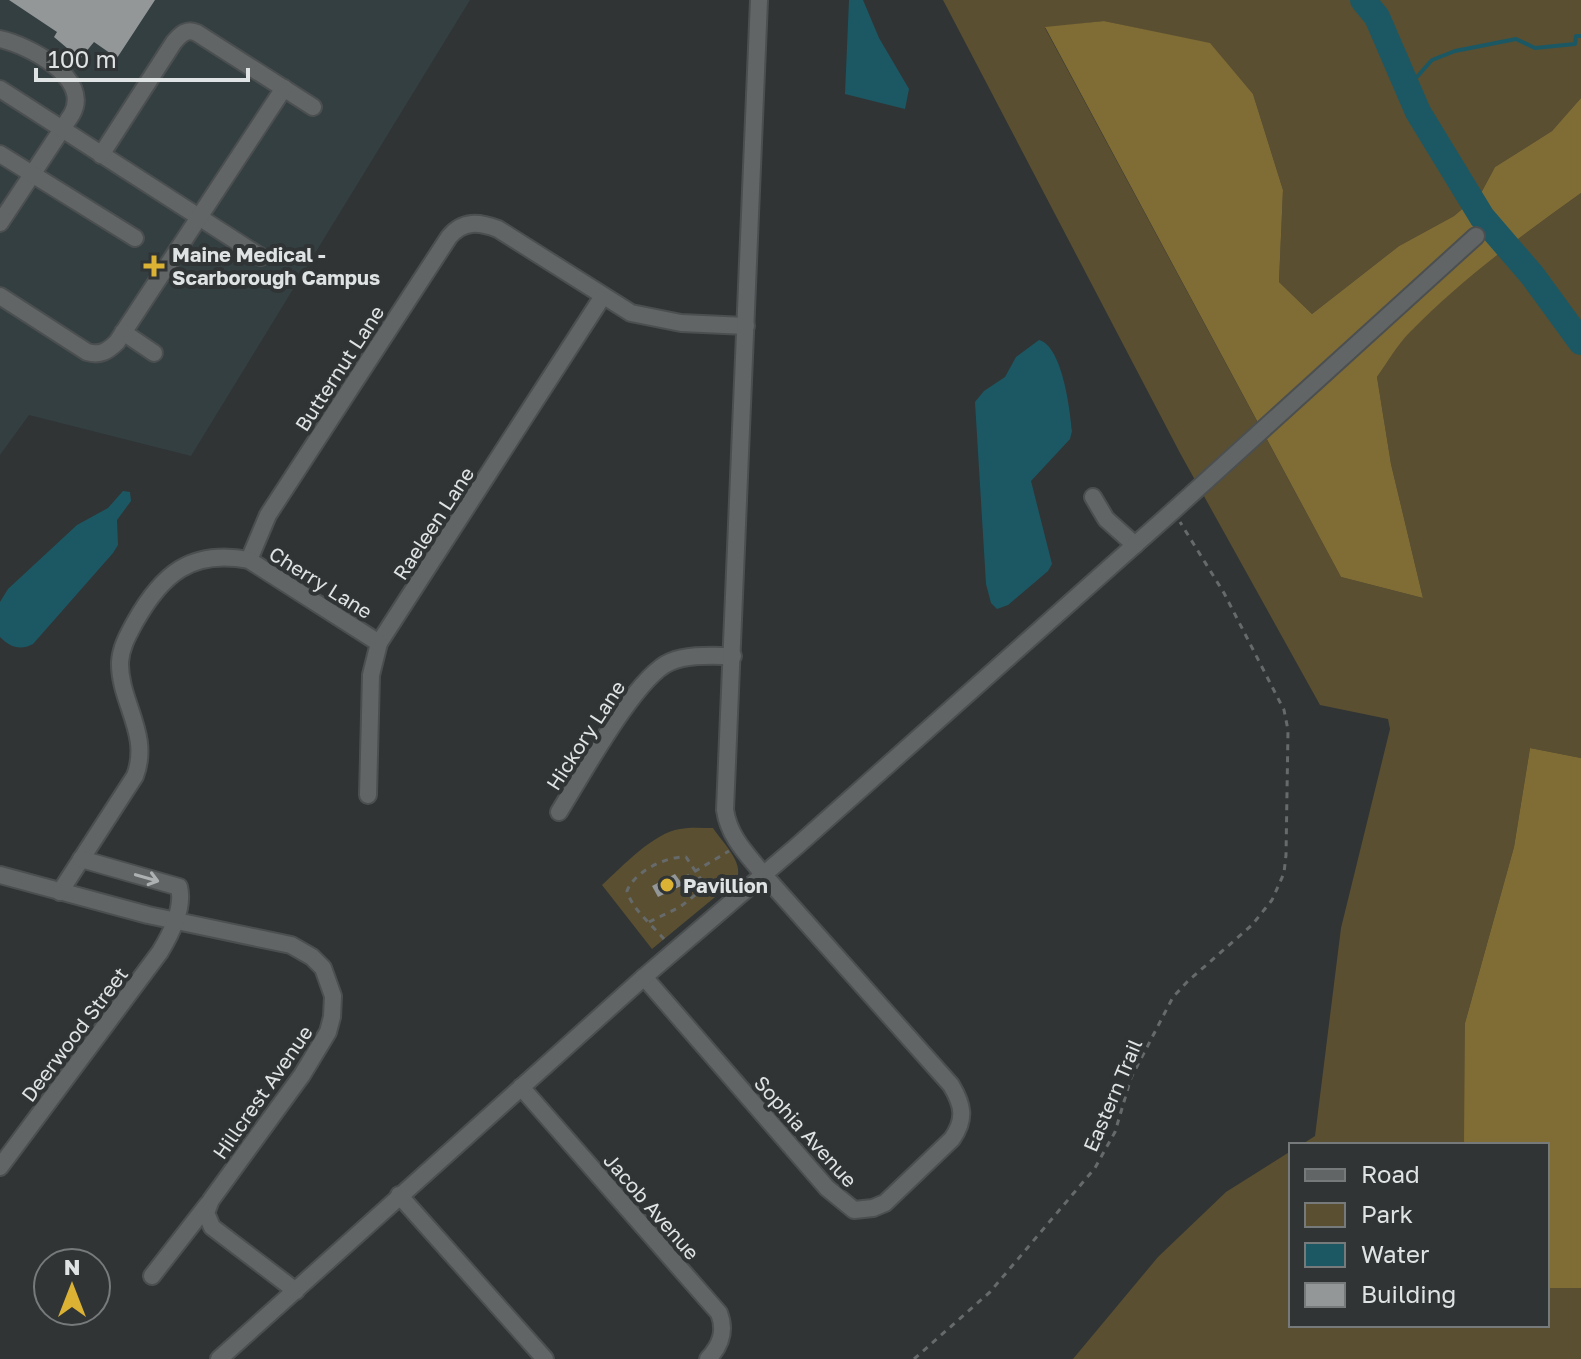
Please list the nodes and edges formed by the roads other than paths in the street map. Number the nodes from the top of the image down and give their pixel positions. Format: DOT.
graph roads {
  1 [pos="759,0"];
  2 [pos="0,39"];
  3 [pos="284,88"];
  4 [pos="0,89"];
  5 [pos="313,107"];
  6 [pos="62,129"];
  7 [pos="0,154"];
  8 [pos="101,155"];
  9 [pos="33,175"];
  10 [pos="198,218"];
  11 [pos="0,223"];
  12 [pos="1476,236"];
  13 [pos="135,238"];
  14 [pos="261,257"];
  15 [pos="0,296"];
  16 [pos="603,296"];
  17 [pos="746,326"];
  18 [pos="123,332"];
  19 [pos="154,353"];
  20 [pos="1093,497"];
  21 [pos="1135,545"];
  22 [pos="249,560"];
  23 [pos="379,643"];
  24 [pos="733,656"];
  25 [pos="368,795"];
  26 [pos="559,812"];
  27 [pos="81,859"];
  28 [pos="763,874"];
  29 [pos="1,877"];
  30 [pos="60,892"];
  31 [pos="174,922"];
  32 [pos="644,977"];
  33 [pos="521,1087"];
  34 [pos="0,1167"];
  35 [pos="399,1195"];
  36 [pos="211,1200"];
  37 [pos="152,1276"];
  38 [pos="296,1291"];
  39 [pos="219,1359"];
  40 [pos="545,1359"];
  41 [pos="708,1359"];
  1 -- 17 [label="street, Sophia Avenue"];
  2 -- 6 [label="street"];
  3 -- 5 [label="street"];
  3 -- 8 [label="street"];
  3 -- 10 [label="street"];
  4 -- 6 [label="street"];
  6 -- 8 [label="street"];
  6 -- 9 [label="street"];
  7 -- 9 [label="street"];
  8 -- 10 [label="street"];
  9 -- 11 [label="street"];
  9 -- 13 [label="street"];
  10 -- 14 [label="street"];
  10 -- 18 [label="street"];
  12 -- 21 [label="street"];
  15 -- 18 [label="street"];
  16 -- 17 [label="street, Butternut Lane"];
  16 -- 22 [label="street, Butternut Lane"];
  16 -- 23 [label="street, Raeleen Lane"];
  17 -- 24 [label="street, Sophia Avenue"];
  18 -- 19 [label="street"];
  20 -- 21 [label="street"];
  21 -- 28 [label="street"];
  22 -- 23 [label="street, Cherry Lane"];
  22 -- 27 [label="street, Cherry Lane"];
  23 -- 25 [label="street, Raeleen Lane"];
  24 -- 26 [label="street, Hickory Lane"];
  24 -- 28 [label="street, Sophia Avenue"];
  27 -- 30 [label="street, Cherry Lane"];
  27 -- 31 [label="street, one-way"];
  28 -- 32 [label="street"];
  28 -- 32 [label="street, Sophia Avenue"];
  29 -- 30 [label="street, Hillcrest Avenue"];
  30 -- 31 [label="street, Hillcrest Avenue"];
  31 -- 34 [label="street, Deerwood Street"];
  31 -- 36 [label="street, Hillcrest Avenue"];
  32 -- 33 [label="street"];
  33 -- 35 [label="street"];
  33 -- 41 [label="street, Jacob Avenue"];
  35 -- 38 [label="street"];
  35 -- 40 [label="street"];
  36 -- 37 [label="street, Hillcrest Avenue"];
  36 -- 38 [label="street"];
  38 -- 39 [label="street"];
}
